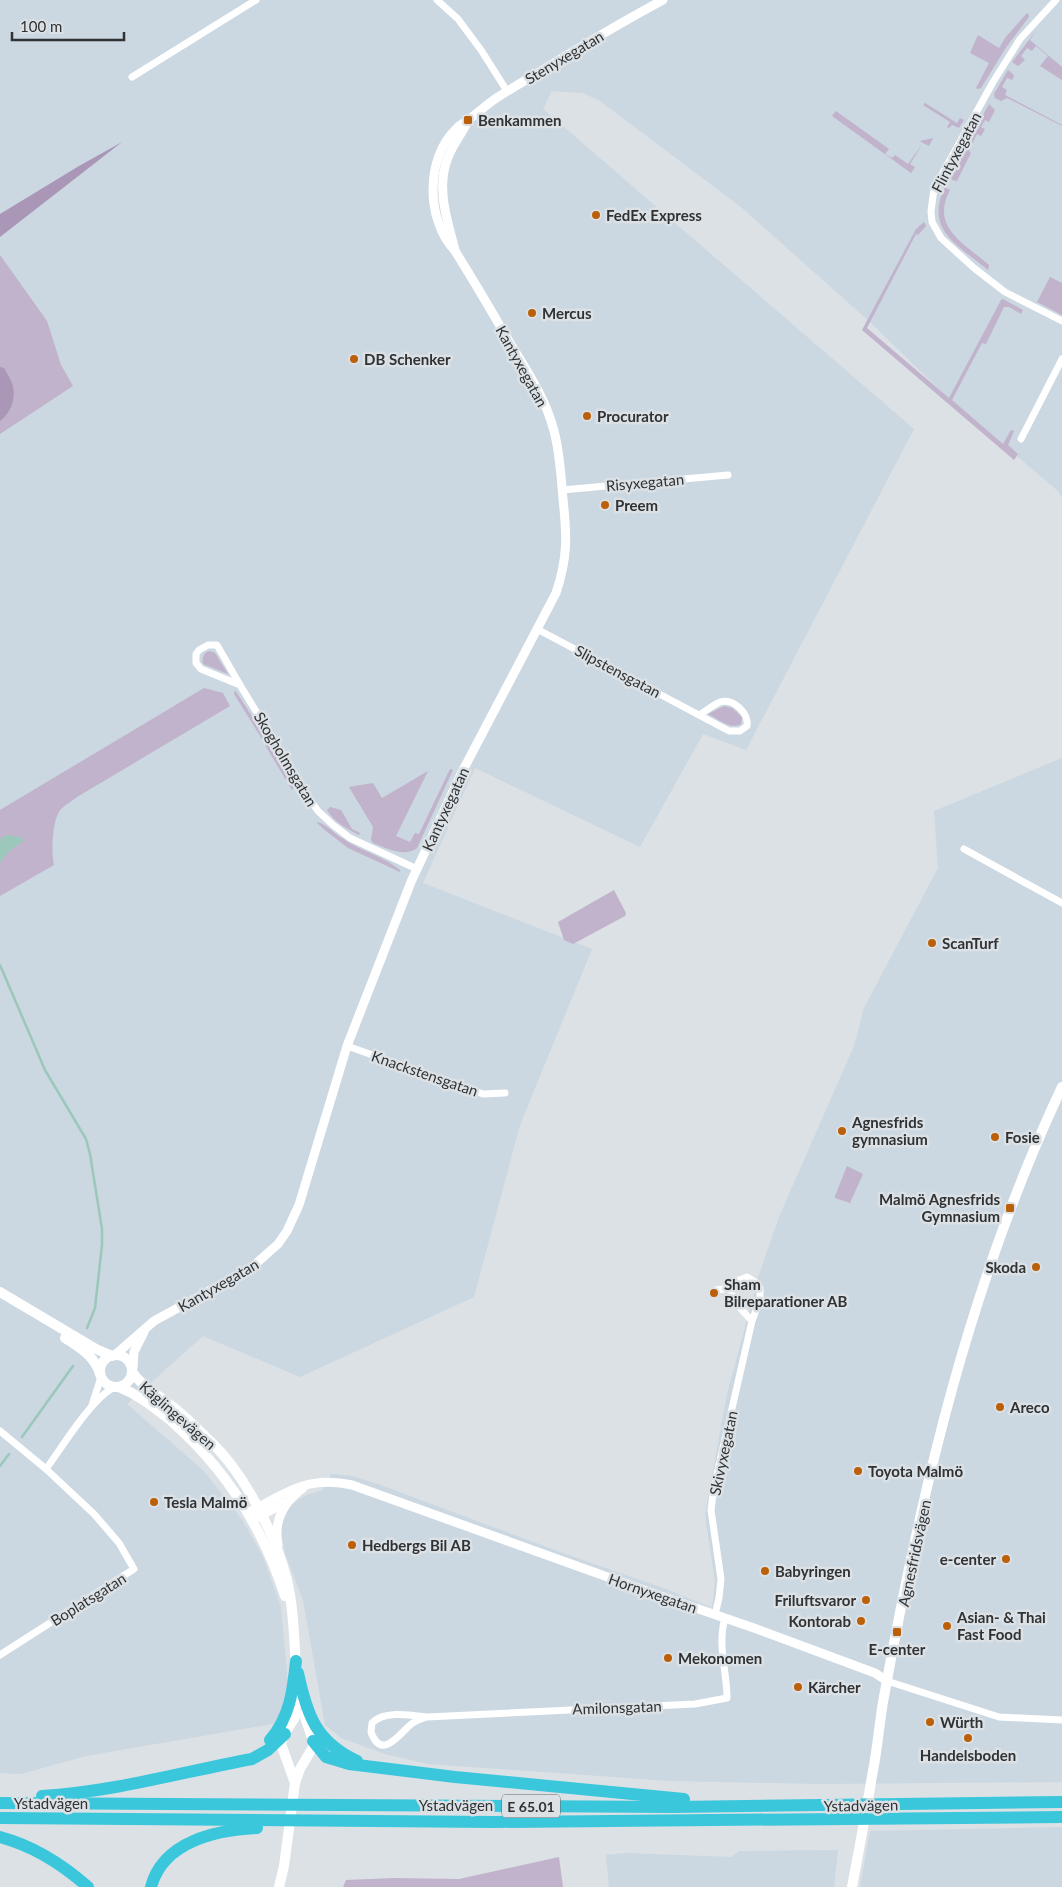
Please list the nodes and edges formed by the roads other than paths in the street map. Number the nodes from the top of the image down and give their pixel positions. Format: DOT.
graph roads {
  1 [pos="256,0"];
  2 [pos="437,0"];
  3 [pos="663,0"];
  4 [pos="1056,0"];
  5 [pos="132,77"];
  6 [pos="507,91"];
  7 [pos="468,120"];
  8 [pos="434,167"];
  9 [pos="444,170"];
  10 [pos="455,251"];
  11 [pos="1062,321"];
  12 [pos="1062,358"];
  13 [pos="1022,439"];
  14 [pos="728,475"];
  15 [pos="562,490"];
  16 [pos="537,629"];
  17 [pos="240,685"];
  18 [pos="699,714"];
  19 [pos="964,850"];
  20 [pos="417,869"];
  21 [pos="1062,903"];
  22 [pos="347,1046"];
  23 [pos="1062,1087"];
  24 [pos="505,1093"];
  25 [pos="731,1288"];
  26 [pos="716,1290"];
  27 [pos="0,1292"];
  28 [pos="20,1305"];
  29 [pos="154,1321"];
  30 [pos="752,1321"];
  31 [pos="113,1355"];
  32 [pos="133,1371"];
  33 [pos="101,1375"];
  34 [pos="117,1387"];
  35 [pos="92,1407"];
  36 [pos="0,1431"];
  37 [pos="46,1469"];
  38 [pos="313,1483"];
  39 [pos="289,1501"];
  40 [pos="255,1514"];
  41 [pos="280,1558"];
  42 [pos="715,1615"];
  43 [pos="725,1618"];
  44 [pos="293,1621"];
  45 [pos="1,1654"];
  46 [pos="296,1661"];
  47 [pos="887,1681"];
  48 [pos="298,1689"];
  49 [pos="427,1717"];
  50 [pos="1062,1720"];
  51 [pos="286,1734"];
  52 [pos="312,1740"];
  53 [pos="222,1764"];
  54 [pos="368,1766"];
  55 [pos="295,1783"];
  56 [pos="0,1797"];
  57 [pos="1062,1802"];
  58 [pos="0,1803"];
  59 [pos="764,1806"];
  60 [pos="0,1818"];
  61 [pos="1062,1818"];
  62 [pos="354,1821"];
  63 [pos="0,1838"];
  64 [pos="88,1887"];
  65 [pos="151,1887"];
  66 [pos="279,1887"];
  67 [pos="852,1887"];
  1 -- 5 [label="street"];
  2 -- 6 [label="street"];
  3 -- 6 [label="street, Stenyxegatan"];
  4 -- 11 [label="street, Flintyxegatan"];
  6 -- 7 [label="street, Stenyxegatan"];
  7 -- 8 [label="street, Stenyxegatan"];
  7 -- 9 [label="street, Stenyxegatan"];
  8 -- 10 [label="street, Kantyxegatan"];
  9 -- 10 [label="street, Kantyxegatan"];
  10 -- 15 [label="street, Kantyxegatan"];
  12 -- 13 [label="street"];
  14 -- 15 [label="street, Risyxegatan"];
  15 -- 16 [label="street, Kantyxegatan"];
  16 -- 18 [label="street, Slipstensgatan"];
  16 -- 20 [label="street, Kantyxegatan"];
  17 -- 17 [label="street, Skogholmsgatan"];
  17 -- 20 [label="street, Skogholmsgatan"];
  18 -- 18 [label="street, Slipstensgatan"];
  19 -- 21 [label="street"];
  20 -- 22 [label="street, Kantyxegatan"];
  22 -- 24 [label="street, Knackstensgatan"];
  22 -- 29 [label="street, Kantyxegatan"];
  23 -- 47 [label="main road, Agnesfridsvägen"];
  25 -- 26 [label="street, Skivyxegatan"];
  25 -- 30 [label="street"];
  25 -- 30 [label="street, Skivyxegatan"];
  27 -- 28 [label="main road"];
  28 -- 31 [label="main road"];
  28 -- 33 [label="main road"];
  29 -- 31 [label="street, Kantyxegatan"];
  29 -- 32 [label="street, Kantyxegatan"];
  30 -- 42 [label="street, Skivyxegatan"];
  31 -- 32 [label="main road"];
  31 -- 33 [label="main road"];
  32 -- 34 [label="main road"];
  32 -- 40 [label="main road, Käglingevägen"];
  33 -- 34 [label="main road"];
  33 -- 35 [label="street"];
  34 -- 35 [label="street"];
  34 -- 40 [label="main road, Käglingevägen"];
  35 -- 37 [label="street"];
  36 -- 37 [label="street, Boplatsgatan"];
  37 -- 45 [label="street, Boplatsgatan"];
  38 -- 39 [label="street"];
  38 -- 40 [label="street, Hornyxegatan"];
  38 -- 42 [label="street, Hornyxegatan"];
  39 -- 40 [label="street"];
  39 -- 41 [label="street"];
  40 -- 41 [label="main road, Käglingevägen"];
  40 -- 44 [label="main road, Käglingevägen"];
  41 -- 44 [label="main road, Käglingevägen"];
  42 -- 43 [label="street, Hornyxegatan"];
  43 -- 47 [label="street, Hornyxegatan"];
  43 -- 49 [label="street, Amilonsgatan"];
  44 -- 46 [label="main road, Käglingevägen"];
  46 -- 48 [label="main road, Käglingevägen"];
  46 -- 53 [label="highway"];
  46 -- 54 [label="highway"];
  47 -- 50 [label="street, Hornyxegatan"];
  47 -- 67 [label="main road, Agnesfridsvägen"];
  48 -- 51 [label="main road, Käglingevägen"];
  48 -- 52 [label="main road, Käglingevägen"];
  49 -- 49 [label="street, Amilonsgatan"];
  51 -- 52 [label="main road"];
  51 -- 53 [label="highway"];
  51 -- 55 [label="main road, Käglingevägen"];
  52 -- 54 [label="highway"];
  52 -- 55 [label="main road, Käglingevägen"];
  53 -- 56 [label="highway"];
  54 -- 59 [label="highway"];
  55 -- 66 [label="main road, Käglingevägen"];
  57 -- 59 [label="highway, Ystadvägen / E 65.01"];
  58 -- 59 [label="highway, Ystadvägen / E 65.01"];
  60 -- 62 [label="highway, Ystadvägen / E 65.01"];
  61 -- 62 [label="highway, Ystadvägen / E 65.01"];
  62 -- 65 [label="highway"];
  63 -- 64 [label="highway"];
}
